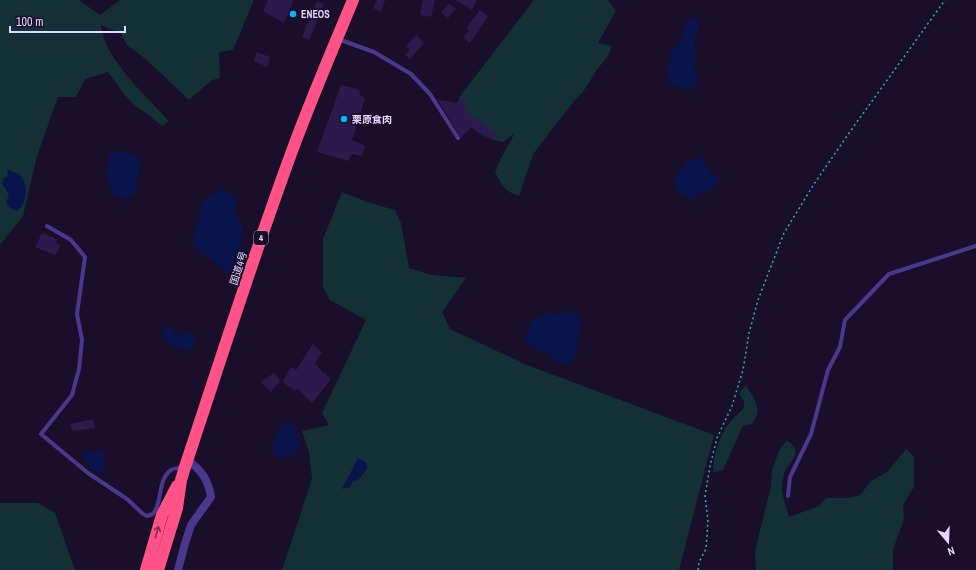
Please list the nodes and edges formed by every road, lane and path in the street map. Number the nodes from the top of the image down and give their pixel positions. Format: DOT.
graph roads {
  1 [pos="353,0"];
  2 [pos="945,0"];
  3 [pos="337,39"];
  4 [pos="458,138"];
  5 [pos="47,226"];
  6 [pos="976,246"];
  7 [pos="186,464"];
  8 [pos="181,480"];
  9 [pos="788,496"];
  10 [pos="168,539"];
  11 [pos="146,570"];
  12 [pos="158,570"];
  13 [pos="164,570"];
  14 [pos="178,570"];
  15 [pos="698,570"];
  1 -- 3 [label="highway, 国道4号 / 4"];
  2 -- 15 [label="path"];
  3 -- 4 [label="lane"];
  3 -- 7 [label="highway, 国道4号 / 4"];
  5 -- 7 [label="lane"];
  6 -- 9 [label="lane"];
  7 -- 8 [label="highway, 国道4号 / 4"];
  7 -- 14 [label="street"];
  8 -- 10 [label="highway, 国道4号 / 4"];
  11 -- 8 [label="highway, 国道4号 / 4, one-way"];
  10 -- 12 [label="highway, 国道4号 / 4"];
  10 -- 13 [label="highway"];
}
